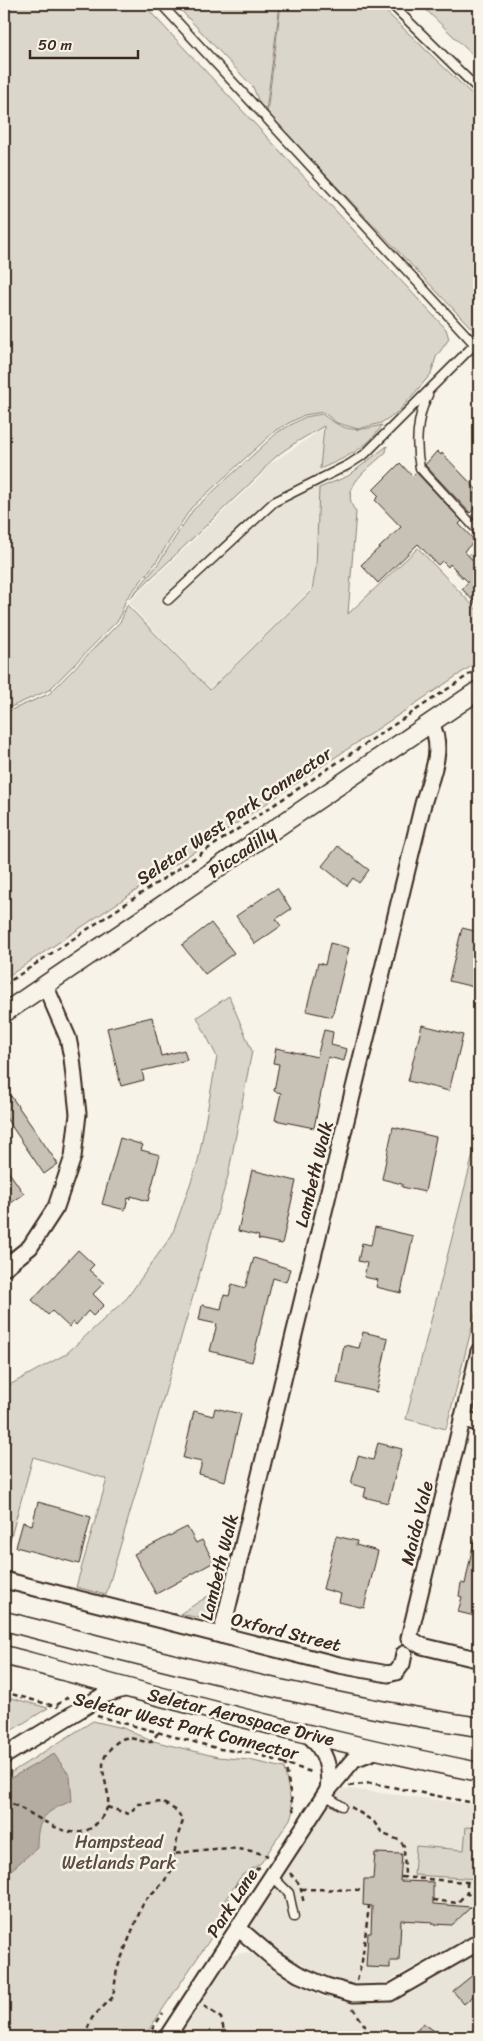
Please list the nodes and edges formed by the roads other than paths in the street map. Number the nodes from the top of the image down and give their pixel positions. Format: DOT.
graph roads {
  1 [pos="161,4"];
  2 [pos="390,4"];
  3 [pos="479,90"];
  4 [pos="477,347"];
  5 [pos="433,386"];
  6 [pos="479,532"];
  7 [pos="168,600"];
  8 [pos="479,690"];
  9 [pos="431,722"];
  10 [pos="45,985"];
  11 [pos="4,1013"];
  12 [pos="4,1268"];
  13 [pos="479,1351"];
  14 [pos="462,1419"];
  15 [pos="479,1424"];
  16 [pos="4,1580"];
  17 [pos="4,1621"];
  18 [pos="221,1635"];
  19 [pos="404,1654"];
  20 [pos="4,1655"];
  21 [pos="472,1658"];
  22 [pos="127,1688"];
  23 [pos="479,1728"];
  24 [pos="308,1734"];
  25 [pos="375,1751"];
  26 [pos="4,1756"];
  27 [pos="479,1772"];
  28 [pos="329,1788"];
  29 [pos="342,1806"];
  30 [pos="269,1864"];
  31 [pos="294,1917"];
  32 [pos="231,1925"];
  33 [pos="479,1942"];
  34 [pos="167,2037"];
  1 -- 4 [label="lane"];
  2 -- 3 [label="lane"];
  4 -- 5 [label="lane"];
  5 -- 6 [label="lane"];
  5 -- 7 [label="lane"];
  8 -- 9 [label="street, Piccadilly"];
  9 -- 10 [label="street, Piccadilly"];
  9 -- 18 [label="street, Lambeth Walk"];
  10 -- 11 [label="street, Piccadilly"];
  10 -- 12 [label="street"];
  13 -- 14 [label="street, Maida Vale"];
  14 -- 15 [label="street"];
  14 -- 21 [label="street, Maida Vale"];
  16 -- 18 [label="street, Oxford Street"];
  17 -- 23 [label="street, Seletar Aerospace Drive"];
  18 -- 19 [label="street, Oxford Street"];
  20 -- 22 [label="street, Seletar Aerospace Drive"];
  22 -- 24 [label="street, Seletar Aerospace Drive"];
  22 -- 26 [label="street"];
  24 -- 25 [label="street, Seletar Aerospace Drive"];
  24 -- 28 [label="street"];
  25 -- 27 [label="street, Seletar Aerospace Drive"];
  25 -- 28 [label="street, Park Lane"];
  28 -- 29 [label="lane"];
  28 -- 30 [label="street, Park Lane"];
  30 -- 31 [label="lane"];
  30 -- 32 [label="street, Park Lane"];
  32 -- 33 [label="street"];
  32 -- 34 [label="street, Park Lane"];
}
